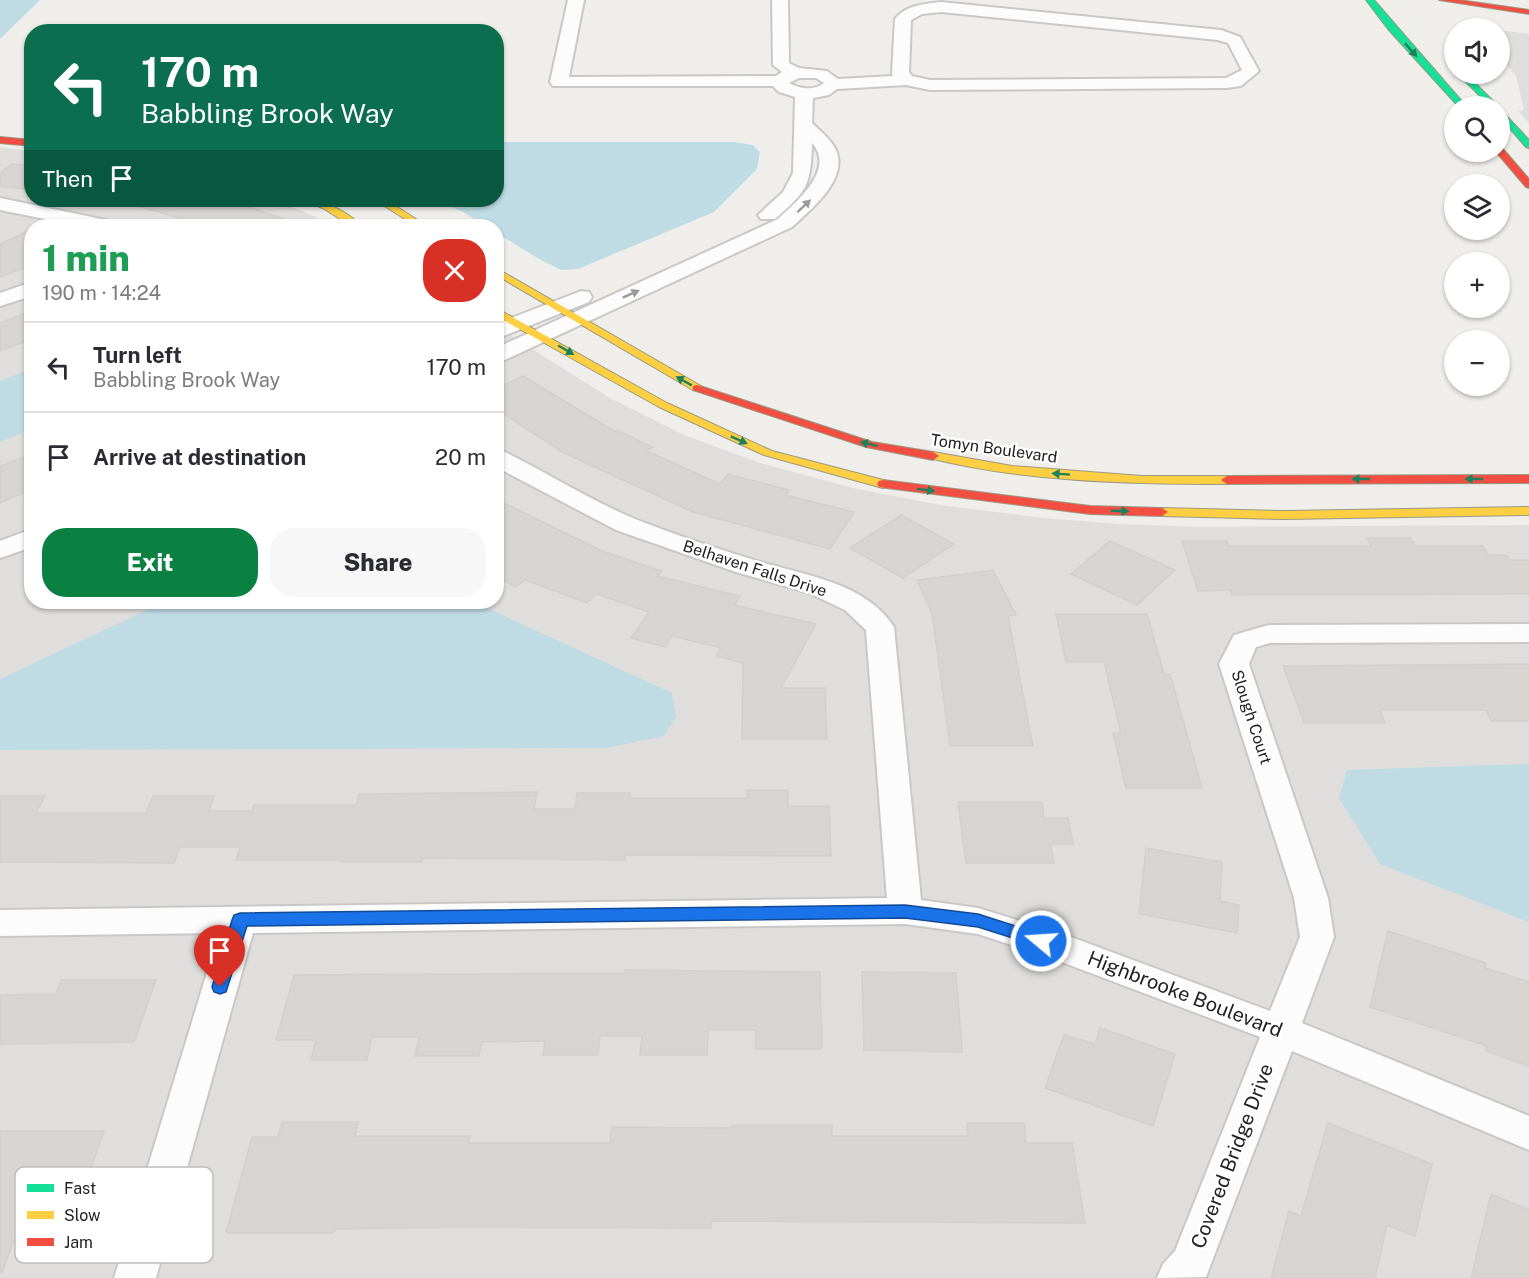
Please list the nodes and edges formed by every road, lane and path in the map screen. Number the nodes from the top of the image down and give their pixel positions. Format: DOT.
graph roads {
  1 [pos="576,0"];
  2 [pos="780,0"];
  3 [pos="1443,0"];
  4 [pos="1372,3"];
  5 [pos="1529,12"];
  6 [pos="788,77"];
  7 [pos="903,77"];
  8 [pos="830,81"];
  9 [pos="1472,84"];
  10 [pos="804,93"];
  11 [pos="1453,96"];
  12 [pos="1484,96"];
  13 [pos="1510,123"];
  14 [pos="0,140"];
  15 [pos="24,142"];
  16 [pos="1529,145"];
  17 [pos="1509,162"];
  18 [pos="1529,185"];
  19 [pos="0,204"];
  20 [pos="328,207"];
  21 [pos="391,207"];
  22 [pos="72,219"];
  23 [pos="346,219"];
  24 [pos="411,219"];
  25 [pos="775,220"];
  26 [pos="504,276"];
  27 [pos="24,291"];
  28 [pos="0,300"];
  29 [pos="558,307"];
  30 [pos="504,315"];
  31 [pos="578,319"];
  32 [pos="518,323"];
  33 [pos="504,329"];
  34 [pos="542,336"];
  35 [pos="504,353"];
  36 [pos="504,461"];
  37 [pos="1529,479"];
  38 [pos="1529,511"];
  39 [pos="24,540"];
  40 [pos="0,550"];
  41 [pos="1529,633"];
  42 [pos="905,911"];
  43 [pos="240,920"];
  44 [pos="0,922"];
  45 [pos="1281,1030"];
  46 [pos="1529,1133"];
  47 [pos="168,1167"];
  48 [pos="139,1263"];
  49 [pos="135,1278"];
  50 [pos="1178,1278"];
  1 -- 6 [label="street"];
  2 -- 6 [label="street"];
  3 -- 5 [label="main road"];
  4 -- 11 [label="main road, one-way"];
  6 -- 8 [label="street"];
  6 -- 10 [label="street"];
  7 -- 7 [label="street"];
  7 -- 8 [label="street"];
  8 -- 10 [label="street"];
  9 -- 12 [label="main road"];
  10 -- 25 [label="street"];
  13 -- 16 [label="main road"];
  14 -- 15 [label="main road"];
  17 -- 18 [label="main road"];
  19 -- 22 [label="street"];
  20 -- 23 [label="main road"];
  21 -- 24 [label="main road"];
  25 -- 29 [label="street"];
  31 -- 25 [label="street, one-way"];
  26 -- 29 [label="main road, Tomyn Boulevard"];
  27 -- 28 [label="street"];
  29 -- 31 [label="main road, Tomyn Boulevard"];
  29 -- 32 [label="street"];
  30 -- 32 [label="main road"];
  31 -- 34 [label="street"];
  37 -- 31 [label="main road, Tomyn Boulevard, one-way"];
  32 -- 33 [label="street"];
  32 -- 34 [label="main road"];
  34 -- 35 [label="street"];
  34 -- 38 [label="main road, one-way"];
  36 -- 42 [label="street, Belhaven Falls Drive"];
  39 -- 40 [label="street"];
  41 -- 45 [label="street, Slough Court"];
  42 -- 43 [label="street, Highbrooke Boulevard"];
  42 -- 45 [label="street, Highbrooke Boulevard"];
  43 -- 44 [label="street, Highbrooke Boulevard"];
  43 -- 47 [label="street"];
  45 -- 46 [label="street, Highbrooke Boulevard"];
  45 -- 50 [label="street, Covered Bridge Drive"];
  48 -- 49 [label="street"];
}
